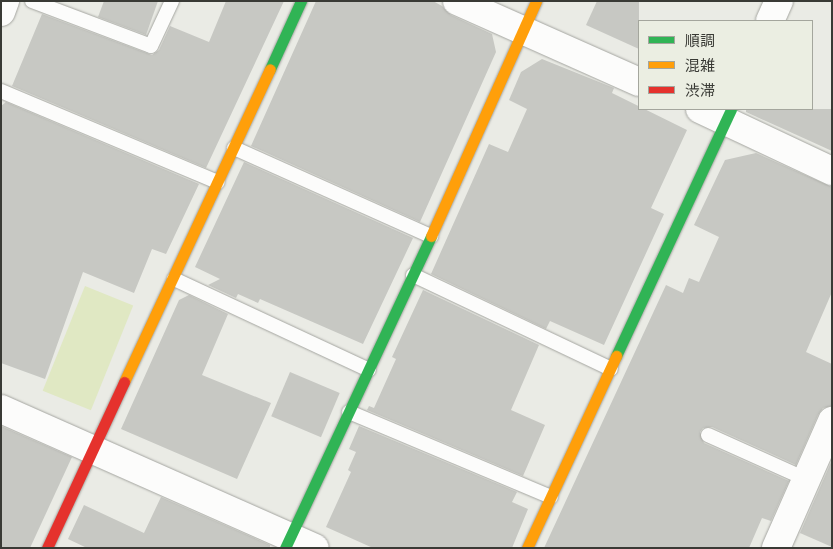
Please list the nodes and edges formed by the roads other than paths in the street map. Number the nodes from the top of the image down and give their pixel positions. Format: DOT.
graph roads {
  1 [pos="5,1"];
  2 [pos="32,1"];
  3 [pos="172,1"];
  4 [pos="301,1"];
  5 [pos="456,1"];
  6 [pos="536,1"];
  7 [pos="779,1"];
  8 [pos="1,12"];
  9 [pos="770,20"];
  10 [pos="522,31"];
  11 [pos="638,82"];
  12 [pos="1,90"];
  13 [pos="706,110"];
  14 [pos="729,114"];
  15 [pos="234,148"];
  16 [pos="832,171"];
  17 [pos="218,182"];
  18 [pos="432,236"];
  19 [pos="413,275"];
  20 [pos="174,279"];
  21 [pos="611,369"];
  22 [pos="369,370"];
  23 [pos="1,409"];
  24 [pos="349,412"];
  25 [pos="832,421"];
  26 [pos="708,435"];
  27 [pos="91,450"];
  28 [pos="806,479"];
  29 [pos="551,496"];
  30 [pos="287,542"];
  31 [pos="47,548"];
  32 [pos="315,548"];
  33 [pos="527,548"];
  34 [pos="776,548"];
  1 -- 8 [label="street"];
  2 -- 3 [label="lane"];
  4 -- 15 [label="street"];
  5 -- 10 [label="street"];
  6 -- 10 [label="street"];
  7 -- 9 [label="street"];
  10 -- 11 [label="street"];
  10 -- 18 [label="street"];
  12 -- 17 [label="lane"];
  13 -- 14 [label="street"];
  14 -- 16 [label="street"];
  14 -- 21 [label="street"];
  15 -- 17 [label="street"];
  15 -- 18 [label="lane"];
  17 -- 20 [label="street"];
  18 -- 19 [label="street"];
  19 -- 21 [label="lane"];
  19 -- 22 [label="street"];
  20 -- 22 [label="lane"];
  20 -- 27 [label="street"];
  21 -- 29 [label="street"];
  22 -- 24 [label="street"];
  23 -- 27 [label="street"];
  24 -- 29 [label="lane"];
  24 -- 30 [label="street"];
  25 -- 28 [label="street"];
  26 -- 28 [label="lane"];
  27 -- 30 [label="street"];
  27 -- 31 [label="street"];
  28 -- 34 [label="street"];
  29 -- 33 [label="street"];
  30 -- 32 [label="street"];
}
